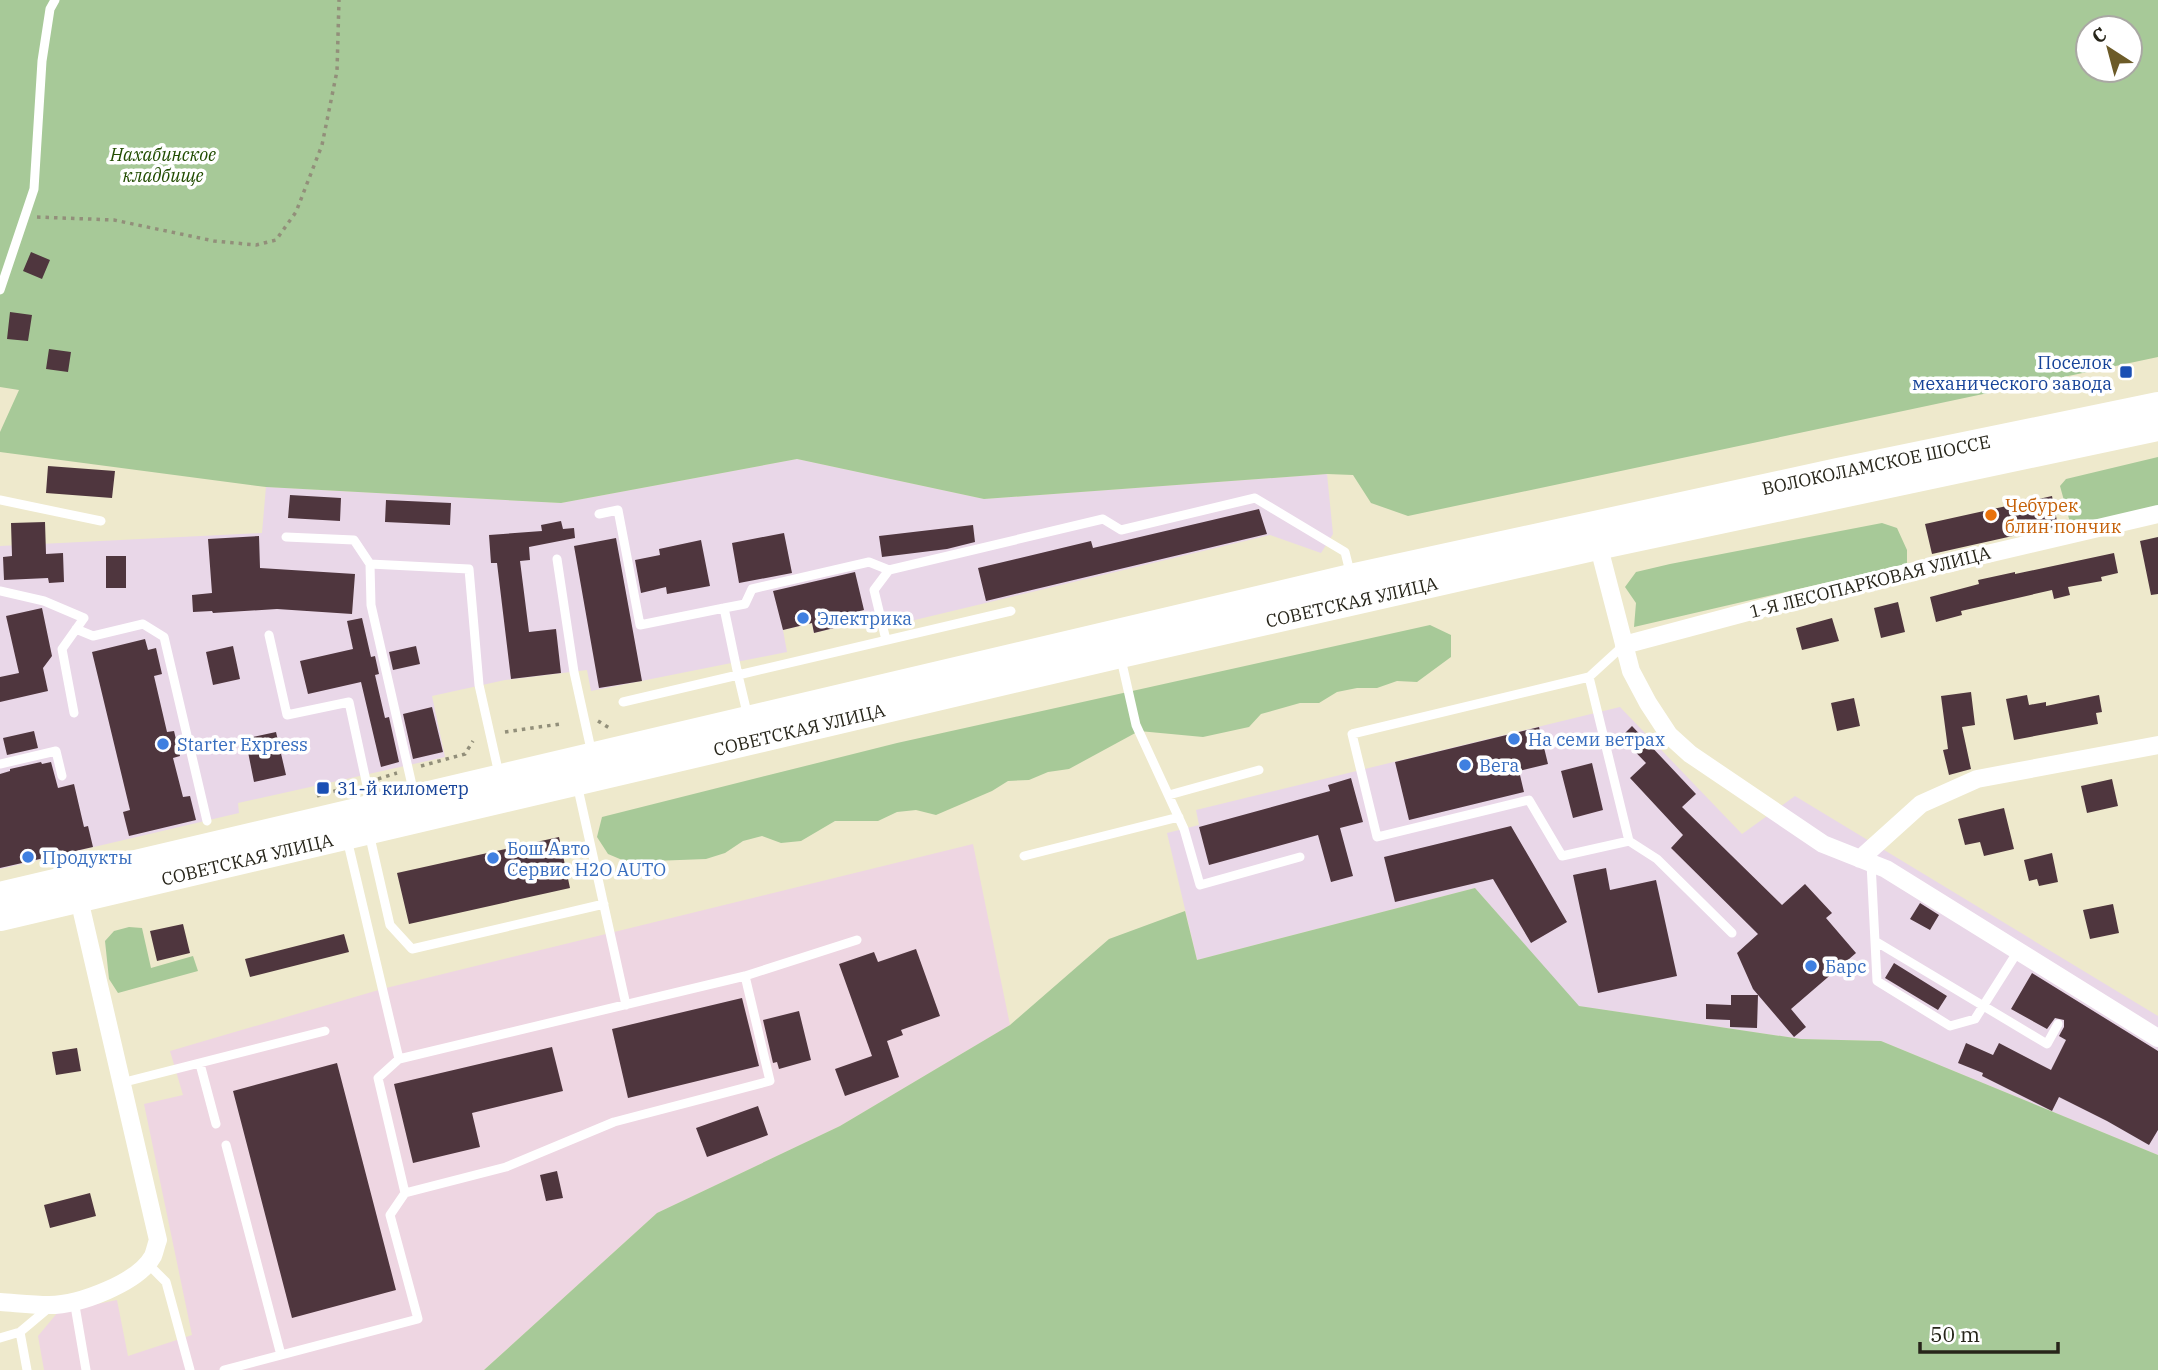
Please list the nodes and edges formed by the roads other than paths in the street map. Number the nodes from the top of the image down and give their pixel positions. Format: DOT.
graph roads {
  1 [pos="55,0"];
  2 [pos="0,289"];
  3 [pos="2158,406"];
  4 [pos="2158,427"];
  5 [pos="0,500"];
  6 [pos="599,514"];
  7 [pos="2158,514"];
  8 [pos="101,521"];
  9 [pos="1595,536"];
  10 [pos="286,537"];
  11 [pos="557,559"];
  12 [pos="370,564"];
  13 [pos="889,570"];
  14 [pos="1351,578"];
  15 [pos="0,592"];
  16 [pos="724,608"];
  17 [pos="1011,611"];
  18 [pos="76,629"];
  19 [pos="269,635"];
  20 [pos="886,640"];
  21 [pos="1624,645"];
  22 [pos="1120,654"];
  23 [pos="738,675"];
  24 [pos="1589,677"];
  25 [pos="623,702"];
  26 [pos="74,713"];
  27 [pos="748,719"];
  28 [pos="2158,745"];
  29 [pos="592,756"];
  30 [pos="0,764"];
  31 [pos="1259,770"];
  32 [pos="62,776"];
  33 [pos="500,779"];
  34 [pos="576,782"];
  35 [pos="1169,795"];
  36 [pos="415,799"];
  37 [pos="363,815"];
  38 [pos="1179,817"];
  39 [pos="208,821"];
  40 [pos="1629,841"];
  41 [pos="1024,856"];
  42 [pos="1300,857"];
  43 [pos="1866,861"];
  44 [pos="0,895"];
  45 [pos="79,899"];
  46 [pos="604,904"];
  47 [pos="0,917"];
  48 [pos="1732,933"];
  49 [pos="857,940"];
  50 [pos="1875,941"];
  51 [pos="2018,951"];
  52 [pos="746,976"];
  53 [pos="626,1004"];
  54 [pos="1983,1007"];
  55 [pos="2058,1024"];
  56 [pos="325,1031"];
  57 [pos="2158,1038"];
  58 [pos="399,1059"];
  59 [pos="200,1064"];
  60 [pos="121,1083"];
  61 [pos="216,1125"];
  62 [pos="226,1146"];
  63 [pos="405,1194"];
  64 [pos="147,1262"];
  65 [pos="74,1300"];
  66 [pos="0,1302"];
  67 [pos="51,1305"];
  68 [pos="20,1332"];
  69 [pos="0,1338"];
  70 [pos="281,1355"];
  71 [pos="27,1370"];
  72 [pos="86,1370"];
  73 [pos="190,1370"];
  74 [pos="224,1370"];
  1 -- 2 [label="lane"];
  3 -- 9 [label="main road, ВОЛОКОЛАМСКОЕ ШОССЕ"];
  4 -- 9 [label="main road, ВОЛОКОЛАМСКОЕ ШОССЕ"];
  5 -- 8 [label="lane"];
  6 -- 16 [label="lane"];
  7 -- 21 [label="street, 1-Я ЛЕСОПАРКОВАЯ УЛИЦА"];
  9 -- 14 [label="main road, СОВЕТСКАЯ УЛИЦА"];
  9 -- 21 [label="street"];
  9 -- 22 [label="main road, СОВЕТСКАЯ УЛИЦА"];
  10 -- 12 [label="lane"];
  11 -- 29 [label="lane"];
  12 -- 33 [label="lane"];
  12 -- 36 [label="lane"];
  13 -- 14 [label="lane"];
  13 -- 16 [label="lane"];
  13 -- 20 [label="lane"];
  14 -- 27 [label="main road, СОВЕТСКАЯ УЛИЦА"];
  15 -- 18 [label="lane"];
  16 -- 23 [label="lane"];
  17 -- 20 [label="lane"];
  18 -- 26 [label="lane"];
  18 -- 39 [label="lane"];
  19 -- 37 [label="lane"];
  20 -- 23 [label="lane"];
  21 -- 24 [label="lane"];
  21 -- 43 [label="street"];
  22 -- 34 [label="main road, СОВЕТСКАЯ УЛИЦА"];
  22 -- 35 [label="lane"];
  23 -- 25 [label="lane"];
  23 -- 27 [label="lane"];
  24 -- 40 [label="lane"];
  24 -- 40 [label="lane"];
  27 -- 29 [label="main road, СОВЕТСКАЯ УЛИЦА"];
  28 -- 43 [label="street"];
  29 -- 33 [label="main road, СОВЕТСКАЯ УЛИЦА"];
  30 -- 32 [label="lane"];
  31 -- 35 [label="lane"];
  33 -- 36 [label="main road, СОВЕТСКАЯ УЛИЦА"];
  34 -- 37 [label="main road, СОВЕТСКАЯ УЛИЦА"];
  34 -- 46 [label="lane"];
  35 -- 38 [label="lane"];
  36 -- 37 [label="main road, СОВЕТСКАЯ УЛИЦА"];
  37 -- 44 [label="main road, СОВЕТСКАЯ УЛИЦА"];
  37 -- 45 [label="main road, СОВЕТСКАЯ УЛИЦА"];
  37 -- 46 [label="lane"];
  37 -- 58 [label="lane"];
  38 -- 41 [label="lane"];
  38 -- 42 [label="lane"];
  40 -- 48 [label="lane"];
  43 -- 50 [label="lane"];
  43 -- 51 [label="street"];
  45 -- 47 [label="main road, СОВЕТСКАЯ УЛИЦА"];
  45 -- 60 [label="street"];
  46 -- 53 [label="lane"];
  49 -- 52 [label="lane"];
  50 -- 54 [label="lane"];
  50 -- 54 [label="lane"];
  51 -- 54 [label="lane"];
  51 -- 57 [label="street"];
  52 -- 53 [label="lane"];
  52 -- 63 [label="lane"];
  53 -- 58 [label="lane"];
  54 -- 55 [label="lane"];
  56 -- 59 [label="lane"];
  58 -- 63 [label="lane"];
  59 -- 60 [label="lane"];
  59 -- 61 [label="lane"];
  60 -- 64 [label="street"];
  62 -- 70 [label="lane"];
  63 -- 70 [label="lane"];
  64 -- 65 [label="street"];
  64 -- 73 [label="lane"];
  65 -- 67 [label="street"];
  65 -- 72 [label="lane"];
  66 -- 67 [label="street"];
  67 -- 68 [label="lane"];
  68 -- 69 [label="lane"];
  68 -- 71 [label="lane"];
  70 -- 74 [label="lane"];
}
